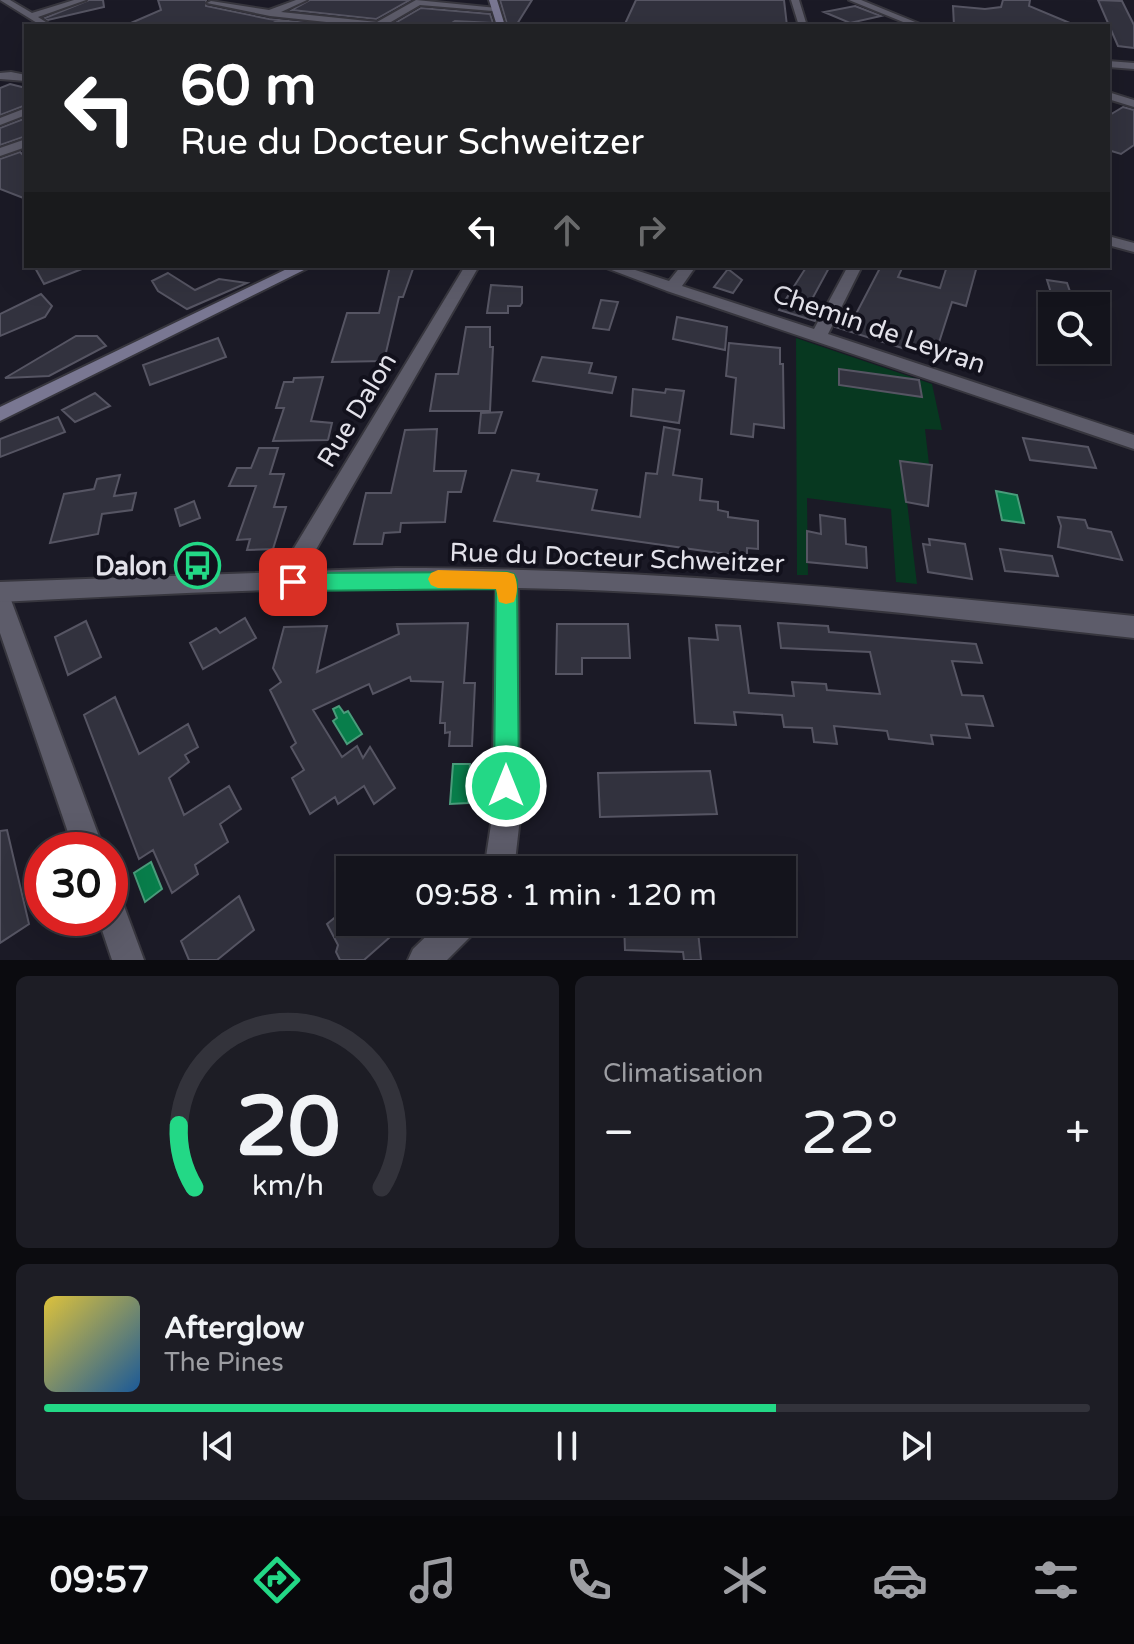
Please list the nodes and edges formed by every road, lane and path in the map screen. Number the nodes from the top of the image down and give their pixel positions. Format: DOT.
graph roads {
  1 [pos="4,0"];
  2 [pos="82,0"];
  3 [pos="303,0"];
  4 [pos="795,0"];
  5 [pos="853,0"];
  6 [pos="211,3"];
  7 [pos="493,4"];
  8 [pos="270,13"];
  9 [pos="32,16"];
  10 [pos="45,24"];
  11 [pos="500,24"];
  12 [pos="802,24"];
  13 [pos="916,24"];
  14 [pos="1110,64"];
  15 [pos="1134,66"];
  16 [pos="0,76"];
  17 [pos="24,78"];
  18 [pos="1110,96"];
  19 [pos="1134,104"];
  20 [pos="24,112"];
  21 [pos="0,122"];
  22 [pos="24,144"];
  23 [pos="0,152"];
  24 [pos="1110,241"];
  25 [pos="1134,248"];
  26 [pos="301,268"];
  27 [pos="471,268"];
  28 [pos="614,268"];
  29 [pos="687,268"];
  30 [pos="854,268"];
  31 [pos="672,288"];
  32 [pos="818,337"];
  33 [pos="0,415"];
  34 [pos="1134,442"];
  35 [pos="507,580"];
  36 [pos="293,582"];
  37 [pos="0,592"];
  38 [pos="0,600"];
  39 [pos="1134,627"];
  40 [pos="83,832"];
  41 [pos="501,856"];
  42 [pos="120,936"];
  43 [pos="449,936"];
  44 [pos="128,960"];
  45 [pos="424,960"];
  1 -- 9 [label="street"];
  2 -- 9 [label="street"];
  3 -- 8 [label="street"];
  4 -- 12 [label="street"];
  5 -- 13 [label="street"];
  6 -- 8 [label="street"];
  7 -- 8 [label="street"];
  7 -- 11 [label="main road"];
  9 -- 10 [label="street"];
  14 -- 15 [label="street"];
  16 -- 17 [label="street"];
  18 -- 19 [label="street"];
  20 -- 21 [label="street"];
  22 -- 23 [label="street"];
  24 -- 25 [label="street"];
  26 -- 33 [label="main road"];
  27 -- 36 [label="street, Rue Dalon"];
  28 -- 31 [label="street, Chemin de Leyran"];
  29 -- 31 [label="street"];
  30 -- 32 [label="street"];
  31 -- 32 [label="street, Chemin de Leyran"];
  32 -- 34 [label="street, Chemin de Leyran"];
  35 -- 36 [label="street, Rue du Docteur Schweitzer"];
  35 -- 39 [label="street, Rue du Docteur Schweitzer"];
  35 -- 41 [label="street"];
  36 -- 37 [label="street, Rue du Docteur Schweitzer"];
  38 -- 40 [label="street"];
  42 -- 44 [label="street"];
  43 -- 45 [label="street"];
}
